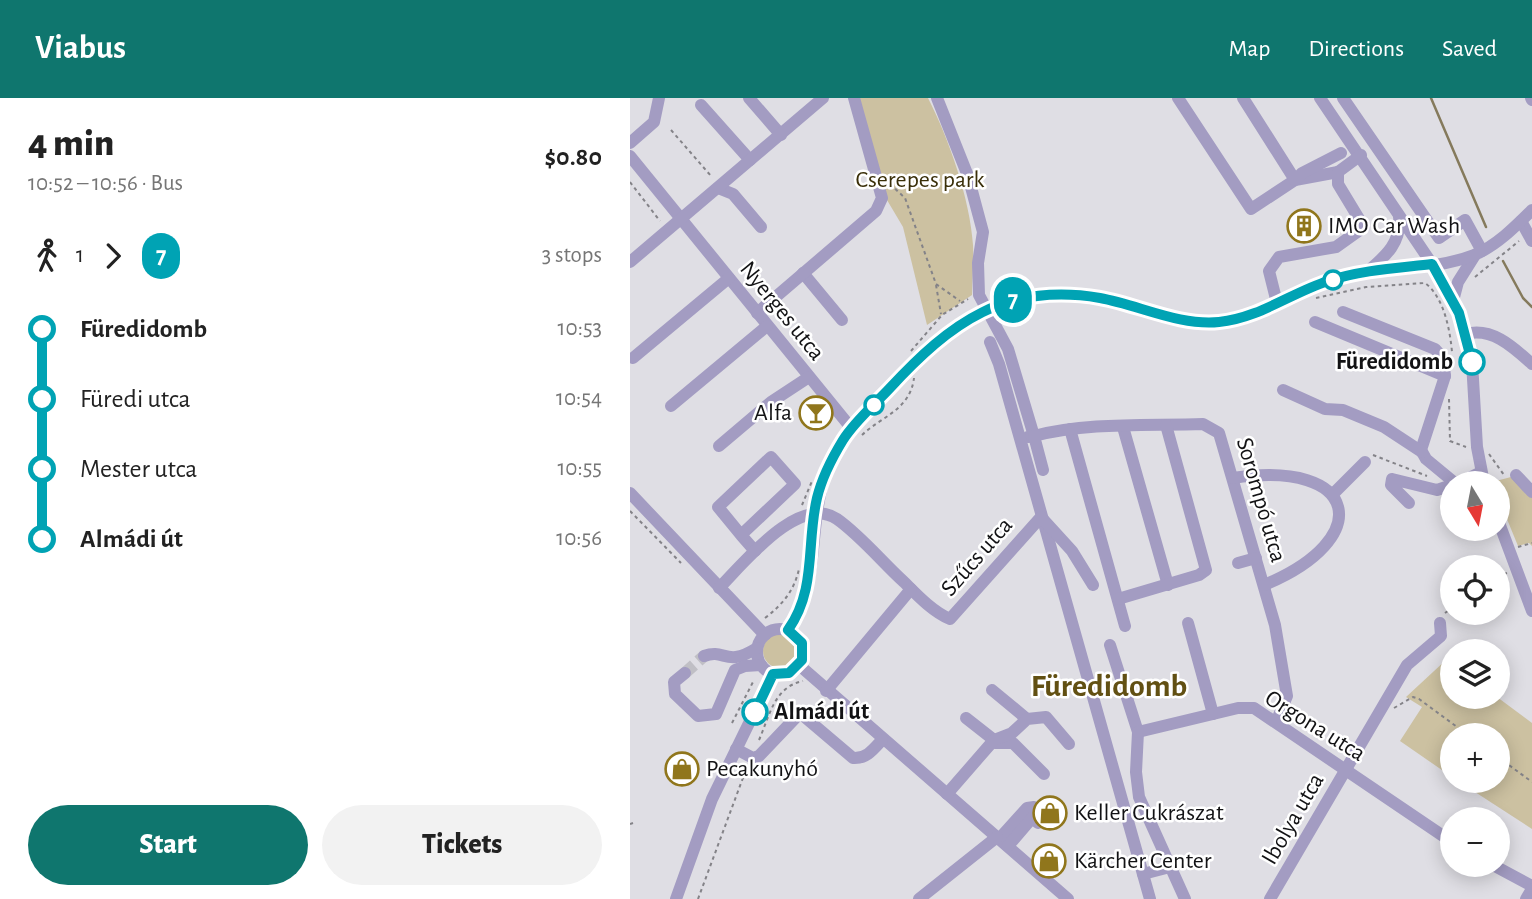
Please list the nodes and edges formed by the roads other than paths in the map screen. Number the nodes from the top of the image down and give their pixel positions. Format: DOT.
graph roads {
  1 [pos="659,98"];
  2 [pos="749,98"];
  3 [pos="854,98"];
  4 [pos="937,98"];
  5 [pos="1178,98"];
  6 [pos="1243,98"];
  7 [pos="1320,98"];
  8 [pos="1343,98"];
  9 [pos="815,100"];
  10 [pos="701,105"];
  11 [pos="780,135"];
  12 [pos="630,143"];
  13 [pos="1341,153"];
  14 [pos="1361,155"];
  15 [pos="630,156"];
  16 [pos="750,160"];
  17 [pos="1338,172"];
  18 [pos="1295,180"];
  19 [pos="718,188"];
  20 [pos="1532,210"];
  21 [pos="1399,214"];
  22 [pos="680,219"];
  23 [pos="1521,221"];
  24 [pos="761,227"];
  25 [pos="1532,240"];
  26 [pos="1482,251"];
  27 [pos="630,262"];
  28 [pos="1432,264"];
  29 [pos="1367,272"];
  30 [pos="803,273"];
  31 [pos="729,278"];
  32 [pos="1453,301"];
  33 [pos="1277,303"];
  34 [pos="987,308"];
  35 [pos="1343,312"];
  36 [pos="757,313"];
  37 [pos="842,320"];
  38 [pos="1315,322"];
  39 [pos="767,326"];
  40 [pos="1389,330"];
  41 [pos="1466,334"];
  42 [pos="990,342"];
  43 [pos="1381,350"];
  44 [pos="633,358"];
  45 [pos="1532,364"];
  46 [pos="1445,376"];
  47 [pos="809,377"];
  48 [pos="1283,390"];
  49 [pos="671,406"];
  50 [pos="1166,425"];
  51 [pos="1123,427"];
  52 [pos="1070,429"];
  53 [pos="854,435"];
  54 [pos="1027,438"];
  55 [pos="719,446"];
  56 [pos="1422,452"];
  57 [pos="1365,462"];
  58 [pos="1043,470"];
  59 [pos="1442,471"];
  60 [pos="1481,471"];
  61 [pos="1512,477"];
  62 [pos="1233,478"];
  63 [pos="1440,490"];
  64 [pos="1532,492"];
  65 [pos="630,493"];
  66 [pos="1334,494"];
  67 [pos="1409,503"];
  68 [pos="814,514"];
  69 [pos="1041,517"];
  70 [pos="741,535"];
  71 [pos="1506,541"];
  72 [pos="755,551"];
  73 [pos="1256,558"];
  74 [pos="1238,563"];
  75 [pos="1168,584"];
  76 [pos="1093,585"];
  77 [pos="1264,585"];
  78 [pos="719,587"];
  79 [pos="911,589"];
  80 [pos="1118,599"];
  81 [pos="1532,611"];
  82 [pos="1188,623"];
  83 [pos="1440,625"];
  84 [pos="1125,626"];
  85 [pos="788,630"];
  86 [pos="765,635"];
  87 [pos="1110,645"];
  88 [pos="757,648"];
  89 [pos="704,656"];
  90 [pos="761,665"];
  91 [pos="799,665"];
  92 [pos="685,673"];
  93 [pos="773,674"];
  94 [pos="992,690"];
  95 [pos="827,691"];
  96 [pos="1213,714"];
  97 [pos="966,718"];
  98 [pos="1027,719"];
  99 [pos="1277,720"];
  100 [pos="1138,732"];
  101 [pos="882,740"];
  102 [pos="992,742"];
  103 [pos="1069,744"];
  104 [pos="736,749"];
  105 [pos="1346,770"];
  106 [pos="1044,774"];
  107 [pos="947,794"];
  108 [pos="1144,811"];
  109 [pos="1125,816"];
  110 [pos="1041,820"];
  111 [pos="1440,834"];
  112 [pos="1001,841"];
  113 [pos="1170,867"];
  114 [pos="1143,874"];
  115 [pos="1510,875"];
  116 [pos="1532,888"];
  117 [pos="676,899"];
  118 [pos="919,899"];
  119 [pos="1068,899"];
  120 [pos="1150,899"];
  121 [pos="1185,899"];
  122 [pos="1270,899"];
  123 [pos="1526,899"];
  1 -- 12 [label="street"];
  2 -- 11 [label="street"];
  3 -- 30 [label="street"];
  4 -- 34 [label="street"];
  5 -- 18 [label="street"];
  6 -- 18 [label="street"];
  7 -- 14 [label="street"];
  8 -- 26 [label="street"];
  9 -- 11 [label="street"];
  10 -- 16 [label="street"];
  11 -- 16 [label="street"];
  13 -- 18 [label="street"];
  14 -- 17 [label="street"];
  14 -- 21 [label="street"];
  15 -- 22 [label="street, Nyerges utca"];
  16 -- 19 [label="street"];
  17 -- 18 [label="street"];
  17 -- 33 [label="street"];
  19 -- 22 [label="street"];
  19 -- 24 [label="street"];
  20 -- 23 [label="street"];
  21 -- 28 [label="street"];
  21 -- 29 [label="street"];
  22 -- 27 [label="street"];
  22 -- 31 [label="street, Nyerges utca"];
  23 -- 25 [label="street"];
  23 -- 26 [label="street"];
  26 -- 28 [label="street"];
  26 -- 32 [label="street"];
  28 -- 29 [label="street"];
  28 -- 32 [label="street"];
  29 -- 33 [label="street"];
  30 -- 36 [label="street"];
  30 -- 37 [label="street"];
  31 -- 36 [label="street, Nyerges utca"];
  31 -- 44 [label="street"];
  32 -- 41 [label="street"];
  33 -- 34 [label="street"];
  34 -- 53 [label="street"];
  34 -- 54 [label="street"];
  35 -- 40 [label="street"];
  36 -- 39 [label="street, Nyerges utca"];
  38 -- 43 [label="street"];
  39 -- 47 [label="street, Nyerges utca"];
  39 -- 49 [label="street"];
  40 -- 43 [label="street"];
  40 -- 46 [label="street"];
  41 -- 45 [label="street"];
  41 -- 60 [label="street"];
  42 -- 54 [label="street"];
  43 -- 46 [label="street"];
  46 -- 56 [label="street"];
  47 -- 53 [label="street, Nyerges utca"];
  47 -- 55 [label="street"];
  48 -- 56 [label="street"];
  50 -- 51 [label="street, Sorompó utca"];
  50 -- 62 [label="street, Sorompó utca"];
  50 -- 75 [label="street"];
  51 -- 52 [label="street, Sorompó utca"];
  51 -- 75 [label="street"];
  52 -- 54 [label="street, Sorompó utca"];
  52 -- 80 [label="street"];
  53 -- 68 [label="street"];
  54 -- 58 [label="street"];
  54 -- 69 [label="street"];
  56 -- 59 [label="street"];
  57 -- 66 [label="street"];
  61 -- 64 [label="street"];
  62 -- 66 [label="street"];
  62 -- 73 [label="street, Sorompó utca"];
  63 -- 67 [label="street"];
  65 -- 78 [label="street"];
  66 -- 77 [label="street"];
  68 -- 72 [label="street"];
  68 -- 79 [label="street, Szűcs utca"];
  68 -- 85 [label="street"];
  69 -- 76 [label="street"];
  69 -- 79 [label="street, Szűcs utca"];
  69 -- 109 [label="street"];
  70 -- 70 [label="street"];
  70 -- 72 [label="street"];
  71 -- 81 [label="street"];
  72 -- 78 [label="street"];
  73 -- 74 [label="street"];
  73 -- 77 [label="street, Sorompó utca"];
  75 -- 80 [label="street"];
  77 -- 99 [label="street, Sorompó utca"];
  78 -- 86 [label="street"];
  79 -- 95 [label="street, Szűcs utca"];
  80 -- 84 [label="street"];
  82 -- 96 [label="street"];
  83 -- 105 [label="street, Ibolya utca"];
  85 -- 86 [label="street"];
  85 -- 91 [label="street"];
  86 -- 88 [label="street"];
  87 -- 100 [label="street"];
  88 -- 89 [label="street"];
  88 -- 90 [label="street"];
  90 -- 92 [label="street"];
  90 -- 93 [label="street"];
  91 -- 93 [label="street"];
  91 -- 95 [label="street"];
  93 -- 104 [label="street"];
  94 -- 98 [label="street"];
  95 -- 101 [label="street"];
  96 -- 99 [label="street, Orgona utca"];
  96 -- 100 [label="street, Orgona utca"];
  97 -- 102 [label="street"];
  98 -- 102 [label="street"];
  98 -- 103 [label="street"];
  99 -- 105 [label="street, Orgona utca"];
  100 -- 108 [label="street"];
  101 -- 104 [label="street"];
  101 -- 107 [label="street"];
  102 -- 106 [label="street"];
  102 -- 107 [label="street"];
  104 -- 117 [label="street"];
  105 -- 111 [label="street, Orgona utca"];
  105 -- 122 [label="street, Ibolya utca"];
  107 -- 112 [label="street"];
  108 -- 109 [label="street"];
  108 -- 113 [label="street"];
  109 -- 114 [label="street"];
  110 -- 112 [label="street"];
  112 -- 118 [label="street"];
  112 -- 119 [label="street"];
  113 -- 114 [label="street"];
  113 -- 121 [label="street"];
  114 -- 120 [label="street"];
  115 -- 116 [label="street"];
  116 -- 123 [label="street"];
}
